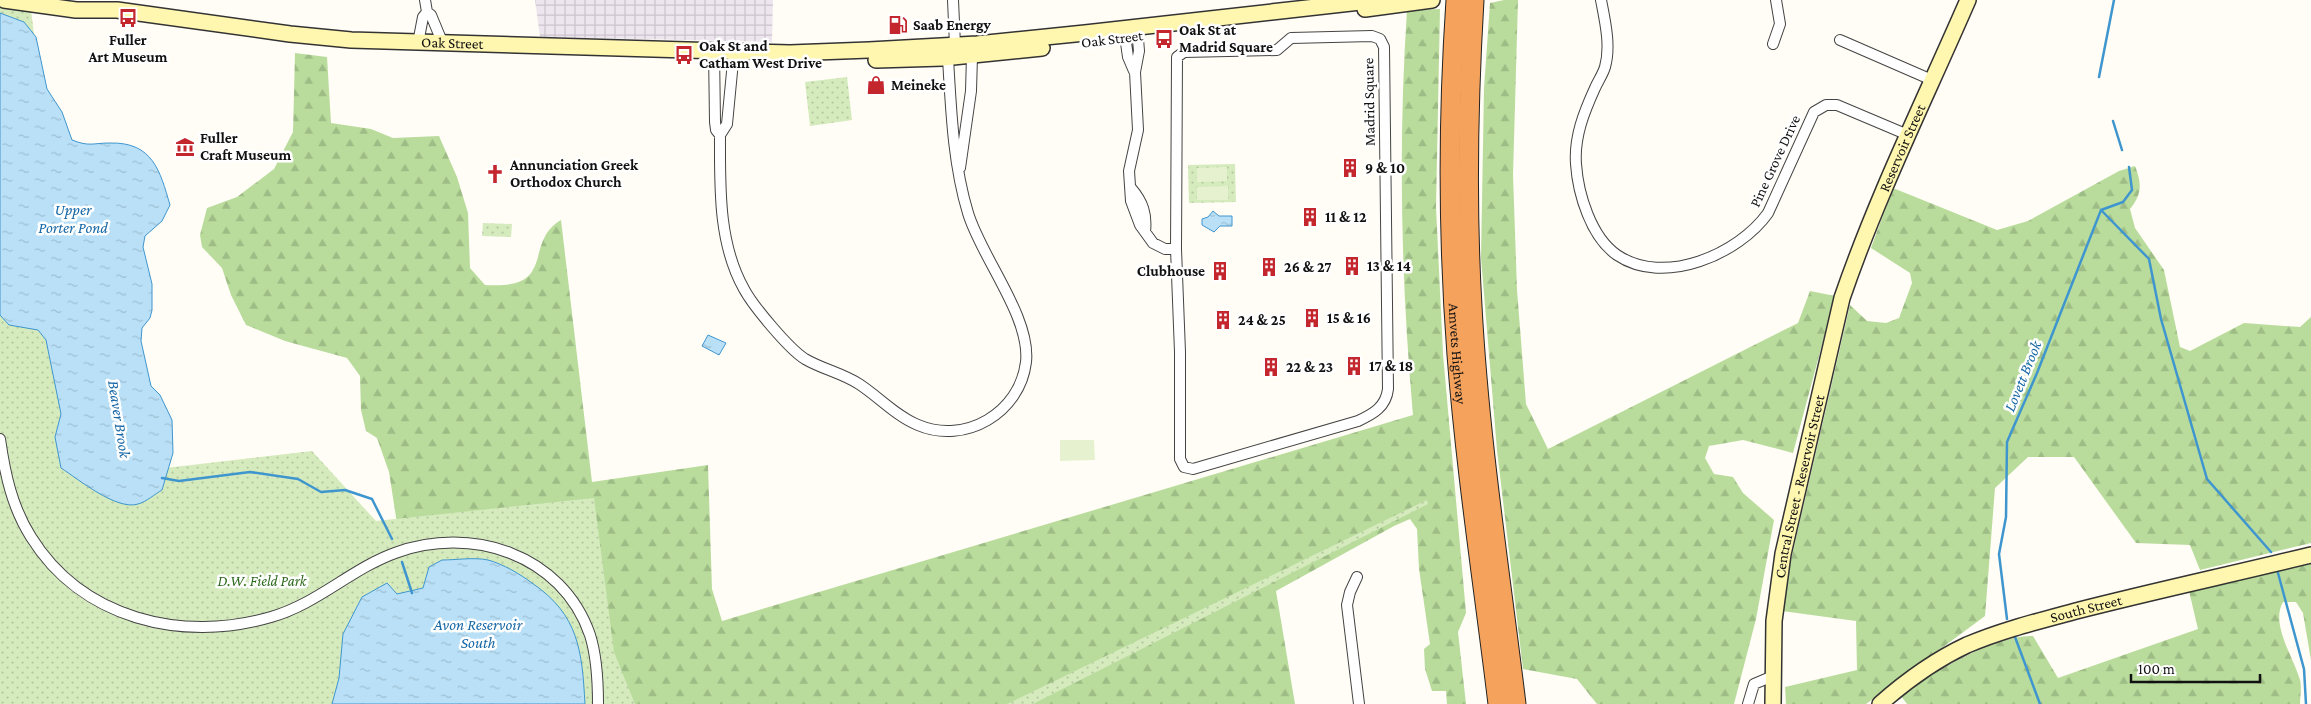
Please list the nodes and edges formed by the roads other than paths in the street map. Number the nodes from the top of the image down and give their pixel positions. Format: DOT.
graph roads {
  1 [pos="4,0"];
  2 [pos="81,0"];
  3 [pos="425,0"];
  4 [pos="952,0"];
  5 [pos="1378,0"];
  6 [pos="1432,0"];
  7 [pos="1456,0"];
  8 [pos="1474,0"];
  9 [pos="1601,0"];
  10 [pos="1776,0"];
  11 [pos="1968,0"];
  12 [pos="27,2"];
  13 [pos="117,10"];
  14 [pos="427,12"];
  15 [pos="1463,25"];
  16 [pos="1131,32"];
  17 [pos="1840,40"];
  18 [pos="418,43"];
  19 [pos="443,44"];
  20 [pos="1774,44"];
  21 [pos="714,51"];
  22 [pos="734,51"];
  23 [pos="952,52"];
  24 [pos="972,56"];
  25 [pos="1932,80"];
  26 [pos="720,135"];
  27 [pos="1908,135"];
  28 [pos="960,171"];
  29 [pos="1176,248"];
  30 [pos="1842,298"];
  31 [pos="0,440"];
  32 [pos="2311,555"];
  33 [pos="1357,577"];
  34 [pos="1773,676"];
  35 [pos="598,704"];
  36 [pos="1359,704"];
  37 [pos="1498,704"];
  38 [pos="1516,704"];
  39 [pos="1748,704"];
  40 [pos="1773,704"];
  41 [pos="1880,704"];
  1 -- 12 [label="main road, Oak Street"];
  2 -- 13 [label="main road, Oak Street"];
  3 -- 14 [label="street"];
  4 -- 23 [label="street"];
  5 -- 16 [label="main road, Oak Street"];
  6 -- 16 [label="main road, Oak Street"];
  7 -- 15 [label="highway, Amvets Highway"];
  8 -- 15 [label="highway, Amvets Highway"];
  9 -- 27 [label="street, Pine Grove Drive"];
  10 -- 20 [label="street"];
  11 -- 25 [label="main road, Reservoir Street"];
  12 -- 13 [label="main road, Oak Street"];
  13 -- 18 [label="main road, Oak Street"];
  14 -- 18 [label="street"];
  14 -- 19 [label="street"];
  15 -- 37 [label="highway, Amvets Highway"];
  15 -- 38 [label="highway, Amvets Highway"];
  16 -- 23 [label="main road, Oak Street"];
  16 -- 24 [label="main road, Oak Street"];
  16 -- 29 [label="street"];
  17 -- 25 [label="street"];
  18 -- 19 [label="main road, Oak Street"];
  19 -- 21 [label="main road, Oak Street"];
  21 -- 22 [label="main road, Oak Street"];
  21 -- 26 [label="street"];
  22 -- 23 [label="main road, Oak Street"];
  22 -- 26 [label="street"];
  23 -- 24 [label="main road, Oak Street"];
  23 -- 28 [label="street"];
  24 -- 28 [label="street"];
  25 -- 27 [label="main road, Reservoir Street"];
  26 -- 28 [label="street"];
  27 -- 30 [label="main road, Reservoir Street"];
  29 -- 29 [label="street, Madrid Square"];
  30 -- 34 [label="main road, Central Street - Reservoir Street"];
  31 -- 35 [label="street"];
  32 -- 41 [label="main road, South Street"];
  33 -- 36 [label="street"];
  34 -- 39 [label="street"];
  34 -- 40 [label="main road, Central Street - Reservoir Street"];
}
